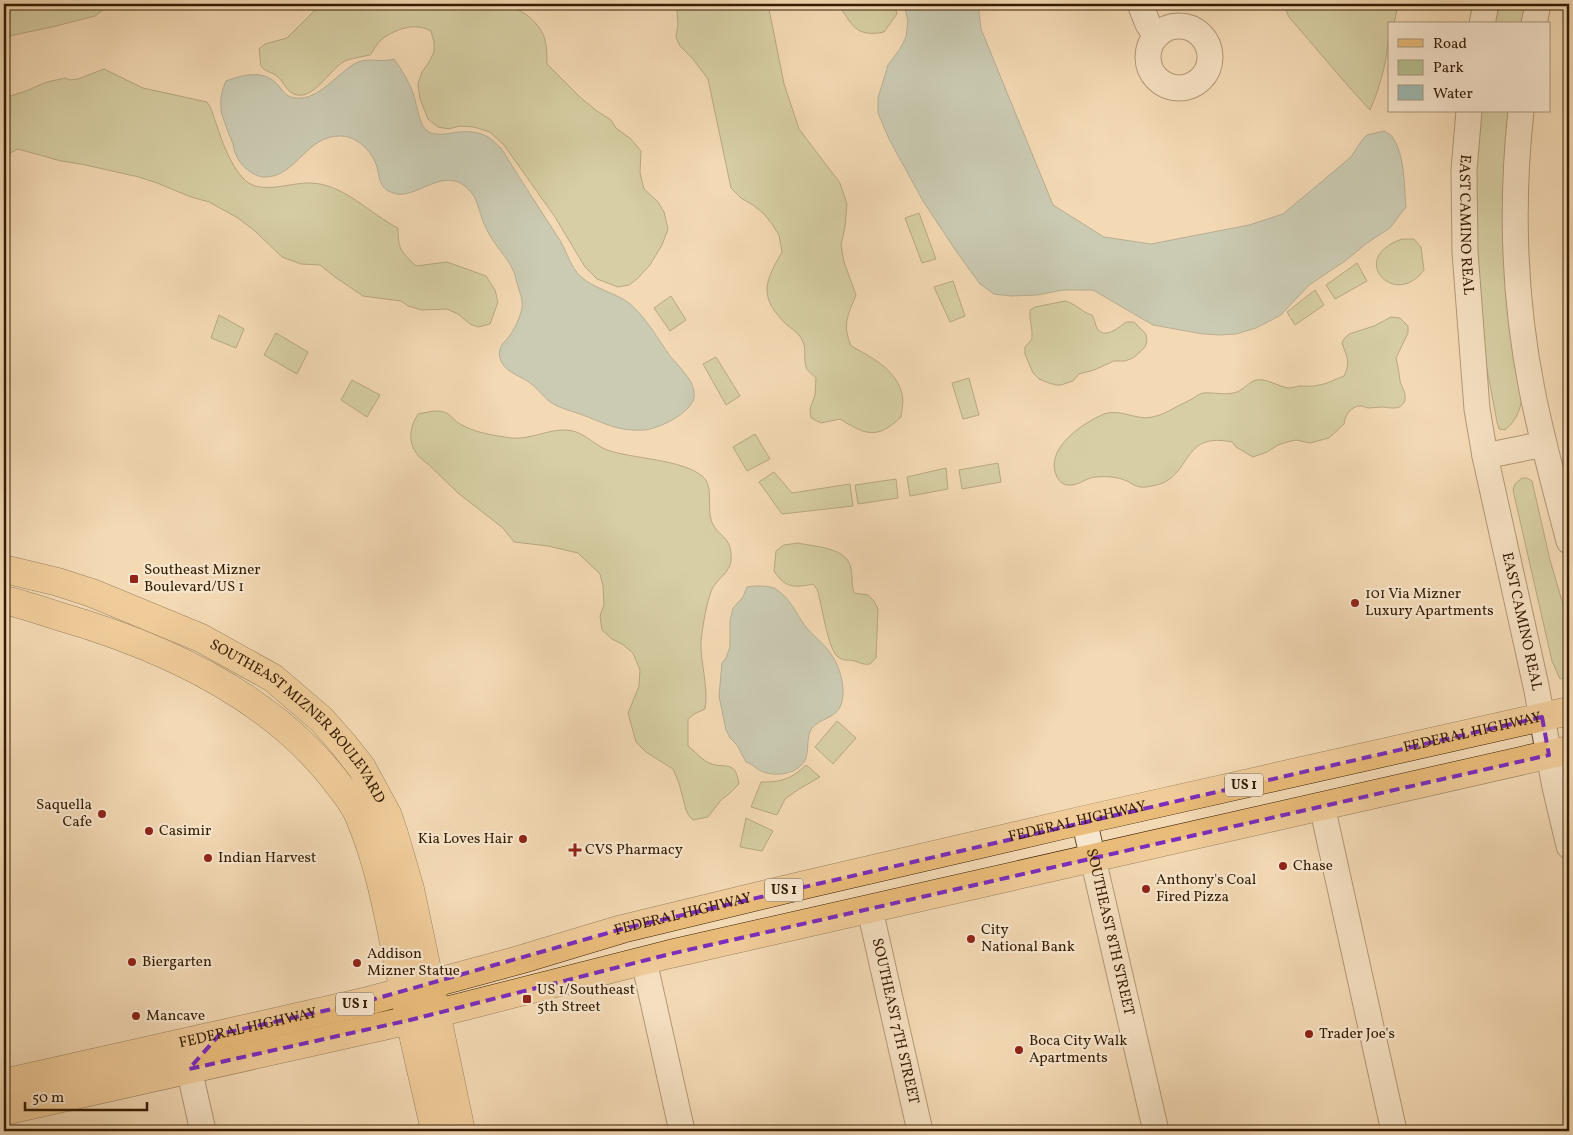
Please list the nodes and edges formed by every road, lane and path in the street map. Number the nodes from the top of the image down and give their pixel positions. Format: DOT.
graph roads {
  1 [pos="1140,4"];
  2 [pos="1486,4"];
  3 [pos="1538,4"];
  4 [pos="1482,22"];
  5 [pos="1534,22"];
  6 [pos="1156,36"];
  7 [pos="1469,112"];
  8 [pos="1521,112"];
  9 [pos="1544,444"];
  10 [pos="1486,456"];
  11 [pos="1569,541"];
  12 [pos="4,569"];
  13 [pos="4,600"];
  14 [pos="1569,711"];
  15 [pos="1542,717"];
  16 [pos="1559,753"];
  17 [pos="1322,806"];
  18 [pos="1084,820"];
  19 [pos="1569,846"];
  20 [pos="1093,858"];
  21 [pos="870,910"];
  22 [pos="644,961"];
  23 [pos="431,984"];
  24 [pos="404,991"];
  25 [pos="437,1013"];
  26 [pos="410,1020"];
  27 [pos="220,1034"];
  28 [pos="189,1069"];
  29 [pos="4,1083"];
  30 [pos="4,1111"];
  31 [pos="449,1130"];
  32 [pos="203,1131"];
  33 [pos="682,1131"];
  34 [pos="920,1131"];
  35 [pos="1156,1131"];
  36 [pos="1394,1131"];
  1 -- 6 [label="street"];
  2 -- 4 [label="street"];
  3 -- 5 [label="street"];
  7 -- 10 [label="street, EAST CAMINO REAL"];
  8 -- 9 [label="street"];
  9 -- 10 [label="street"];
  9 -- 11 [label="street"];
  10 -- 15 [label="street, EAST CAMINO REAL"];
  12 -- 23 [label="main road, SOUTHEAST MIZNER BOULEVARD"];
  13 -- 24 [label="main road, SOUTHEAST MIZNER BOULEVARD"];
  14 -- 15 [label="main road, FEDERAL HIGHWAY / US 1"];
  15 -- 16 [label="street, EAST CAMINO REAL"];
  15 -- 18 [label="main road, FEDERAL HIGHWAY / US 1"];
  16 -- 17 [label="main road, FEDERAL HIGHWAY / US 1"];
  16 -- 19 [label="street, EAST CAMINO REAL"];
  17 -- 20 [label="main road, FEDERAL HIGHWAY / US 1"];
  17 -- 36 [label="street"];
  18 -- 20 [label="street, SOUTHEAST 8TH STREET"];
  18 -- 23 [label="main road, FEDERAL HIGHWAY / US 1"];
  20 -- 21 [label="main road, FEDERAL HIGHWAY / US 1"];
  20 -- 35 [label="street, SOUTHEAST 8TH STREET"];
  21 -- 22 [label="main road, FEDERAL HIGHWAY / US 1"];
  21 -- 34 [label="street, SOUTHEAST 7TH STREET"];
  22 -- 25 [label="main road, FEDERAL HIGHWAY / US 1"];
  22 -- 33 [label="street"];
  23 -- 24 [label="main road, FEDERAL HIGHWAY / US 1"];
  23 -- 25 [label="main road, SOUTHEAST MIZNER BOULEVARD"];
  24 -- 26 [label="main road, SOUTHEAST MIZNER BOULEVARD"];
  24 -- 27 [label="main road, FEDERAL HIGHWAY / US 1"];
  25 -- 26 [label="main road, FEDERAL HIGHWAY / US 1"];
  25 -- 31 [label="main road, SOUTHEAST MIZNER BOULEVARD"];
  26 -- 28 [label="main road, FEDERAL HIGHWAY / US 1"];
  26 -- 31 [label="main road, SOUTHEAST MIZNER BOULEVARD"];
  27 -- 28 [label="main road"];
  27 -- 29 [label="main road, FEDERAL HIGHWAY / US 1"];
  28 -- 30 [label="main road, FEDERAL HIGHWAY / US 1"];
  28 -- 32 [label="street"];
}
